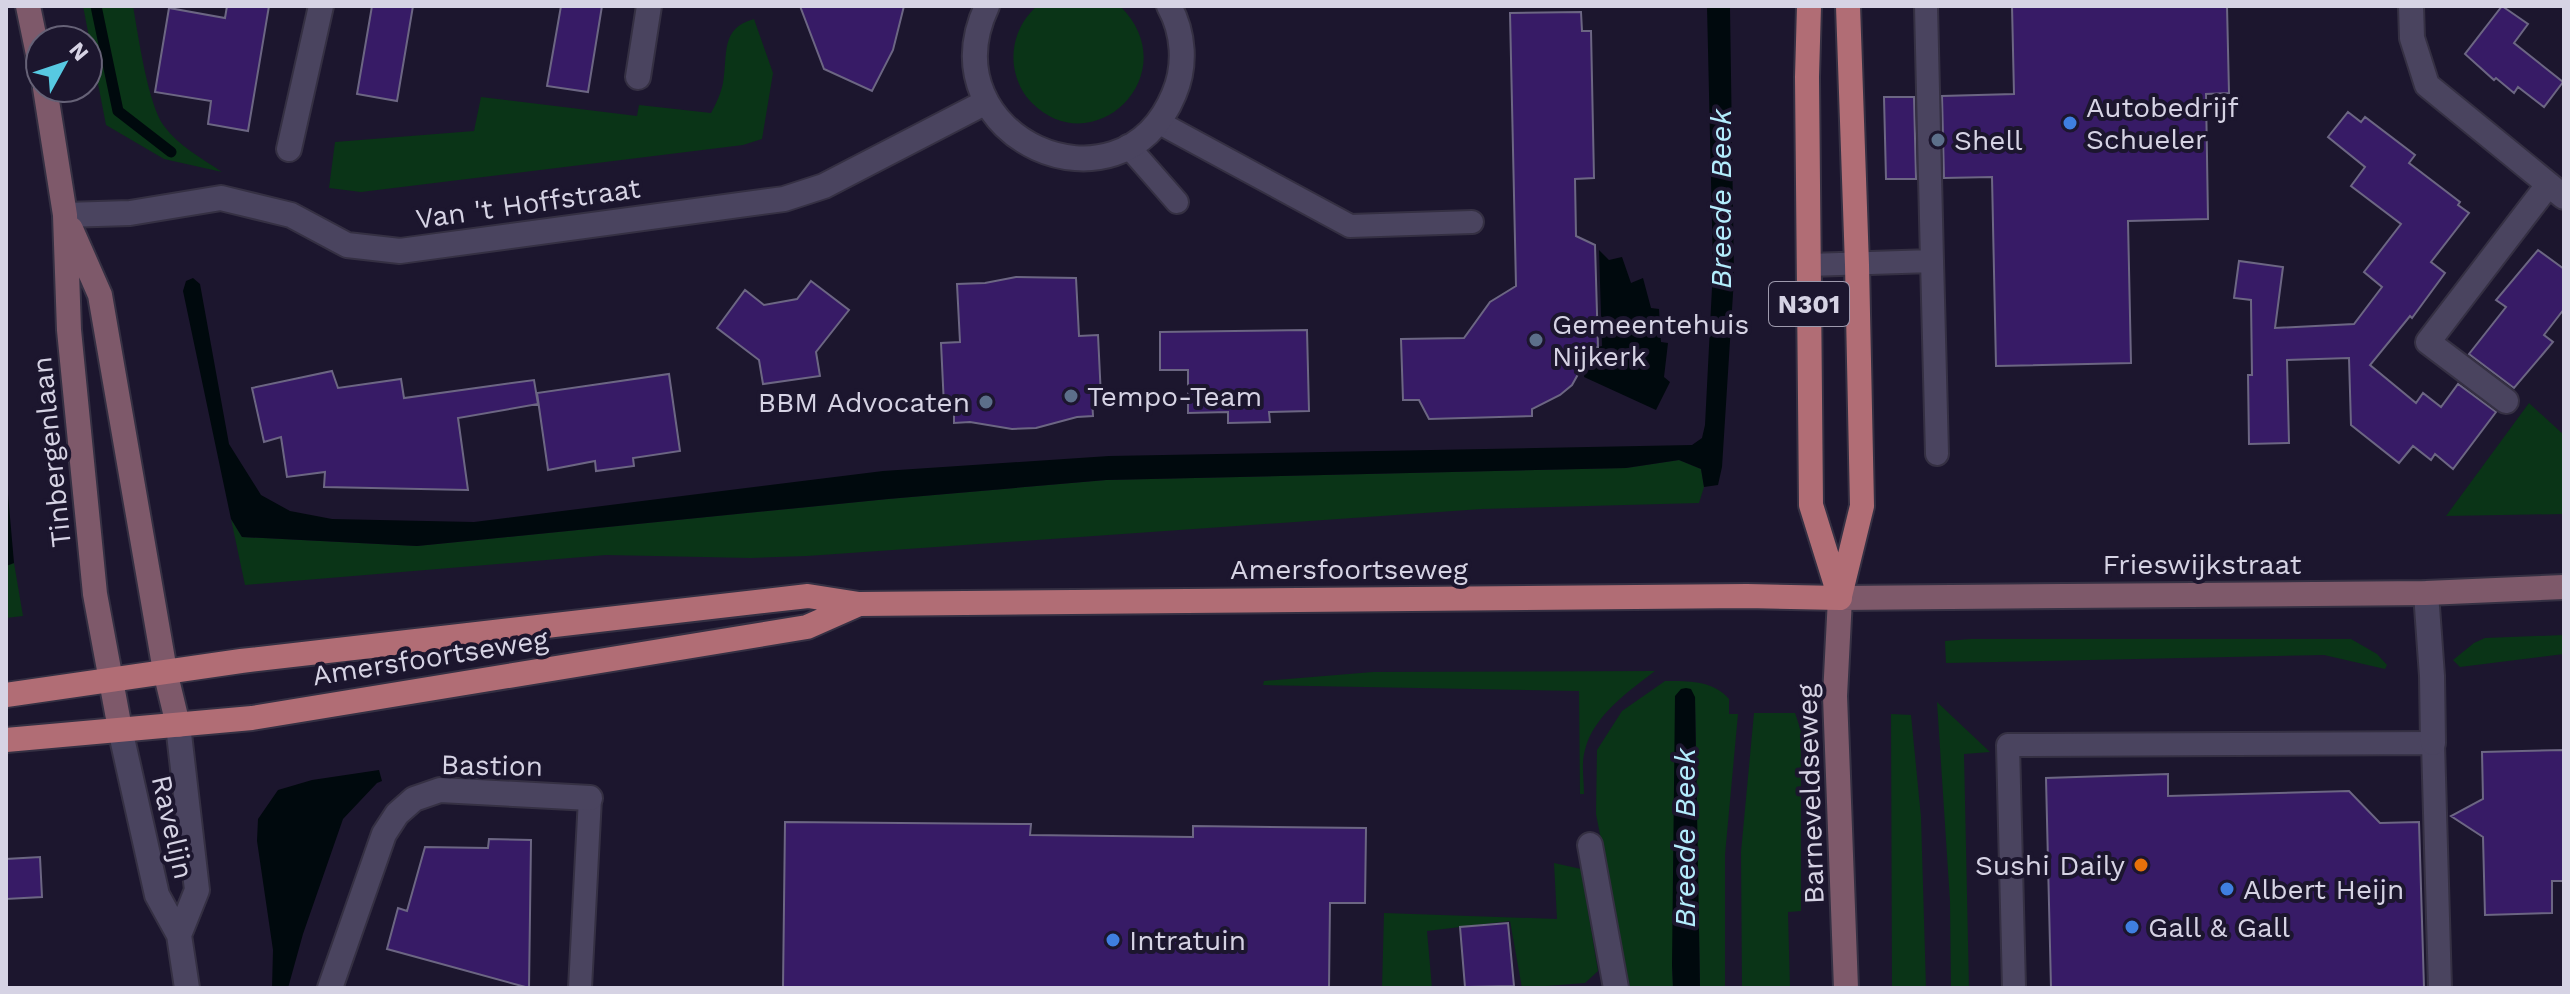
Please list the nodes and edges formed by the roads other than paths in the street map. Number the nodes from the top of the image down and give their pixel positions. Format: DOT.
graph roads {
  1 [pos="321,6"];
  2 [pos="649,6"];
  3 [pos="987,6"];
  4 [pos="1169,6"];
  5 [pos="1809,6"];
  6 [pos="1848,6"];
  7 [pos="1926,6"];
  8 [pos="2411,6"];
  9 [pos="638,77"];
  10 [pos="986,102"];
  11 [pos="48,104"];
  12 [pos="1164,112"];
  13 [pos="1128,146"];
  14 [pos="289,149"];
  15 [pos="2556,191"];
  16 [pos="1177,202"];
  17 [pos="65,215"];
  18 [pos="1472,222"];
  19 [pos="1932,261"];
  20 [pos="1809,265"];
  21 [pos="1857,265"];
  22 [pos="2506,401"];
  23 [pos="1937,454"];
  24 [pos="2564,587"];
  25 [pos="2426,593"];
  26 [pos="1840,598"];
  27 [pos="859,604"];
  28 [pos="165,671"];
  29 [pos="111,681"];
  30 [pos="6,695"];
  31 [pos="178,725"];
  32 [pos="120,729"];
  33 [pos="6,740"];
  34 [pos="2433,743"];
  35 [pos="590,798"];
  36 [pos="1590,845"];
  37 [pos="179,935"];
  38 [pos="187,988"];
  39 [pos="330,988"];
  40 [pos="580,988"];
  41 [pos="1616,988"];
  42 [pos="1846,988"];
  43 [pos="2014,988"];
  44 [pos="2440,988"];
  1 -- 14 [label="street"];
  2 -- 9 [label="street"];
  3 -- 10 [label="street"];
  4 -- 12 [label="street"];
  5 -- 20 [label="main road, N301"];
  6 -- 21 [label="main road, N301"];
  7 -- 19 [label="lane"];
  8 -- 15 [label="street"];
  10 -- 13 [label="street"];
  10 -- 17 [label="street, Van 't Hoffstraat"];
  11 -- 17 [label="street, Tinbergenlaan"];
  12 -- 13 [label="street"];
  12 -- 18 [label="lane"];
  13 -- 16 [label="lane"];
  15 -- 22 [label="street"];
  17 -- 28 [label="street, Tinbergenlaan"];
  17 -- 29 [label="street, Tinbergenlaan"];
  19 -- 21 [label="lane"];
  19 -- 23 [label="lane"];
  20 -- 21 [label="lane"];
  20 -- 26 [label="main road, N301"];
  21 -- 26 [label="main road, N301"];
  24 -- 25 [label="street, Frieswijkstraat"];
  25 -- 26 [label="street, Frieswijkstraat"];
  25 -- 34 [label="street"];
  26 -- 27 [label="main road, Amersfoortseweg"];
  26 -- 42 [label="street, Barneveldseweg / N301"];
  27 -- 28 [label="main road, Amersfoortseweg"];
  27 -- 31 [label="main road, Amersfoortseweg"];
  28 -- 29 [label="main road, Amersfoortseweg"];
  28 -- 31 [label="street, Tinbergenlaan"];
  29 -- 30 [label="main road, Amersfoortseweg"];
  29 -- 32 [label="street, Tinbergenlaan"];
  31 -- 32 [label="main road, Amersfoortseweg"];
  31 -- 37 [label="street, Ravelijn"];
  32 -- 33 [label="main road, Amersfoortseweg"];
  32 -- 37 [label="street, Ravelijn"];
  34 -- 43 [label="lane"];
  34 -- 44 [label="lane"];
  35 -- 39 [label="street, Bastion"];
  35 -- 40 [label="lane, Bastion"];
  36 -- 41 [label="street"];
  37 -- 38 [label="street, Ravelijn"];
}
